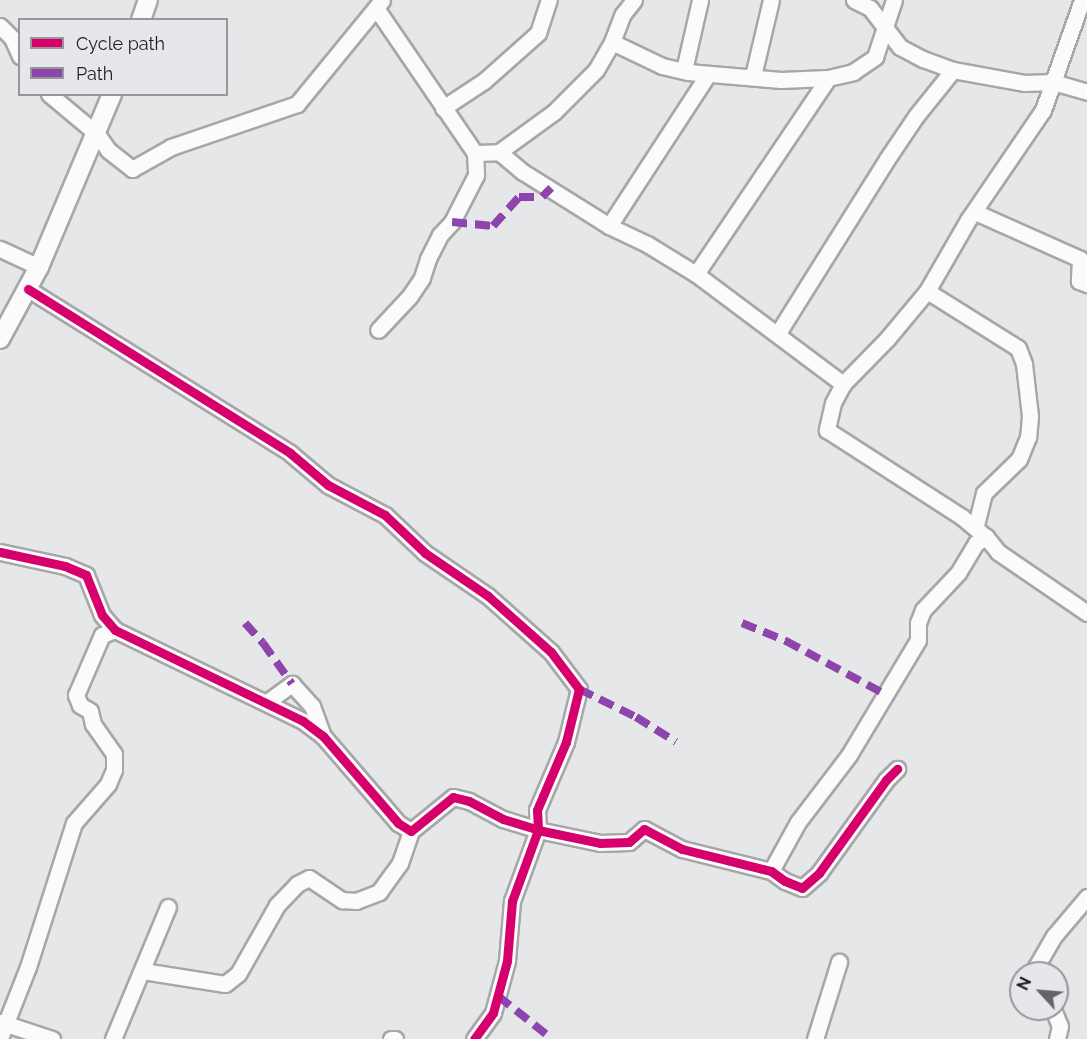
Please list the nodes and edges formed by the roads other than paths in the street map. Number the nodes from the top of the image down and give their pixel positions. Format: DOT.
graph roads {
  1 [pos="148,0"];
  2 [pos="549,0"];
  3 [pos="634,0"];
  4 [pos="700,0"];
  5 [pos="771,0"];
  6 [pos="854,0"];
  7 [pos="894,0"];
  8 [pos="1082,0"];
  9 [pos="379,4"];
  10 [pos="142,18"];
  11 [pos="0,26"];
  12 [pos="884,29"];
  13 [pos="612,42"];
  14 [pos="18,52"];
  15 [pos="684,70"];
  16 [pos="953,70"];
  17 [pos="708,74"];
  18 [pos="753,76"];
  19 [pos="828,78"];
  20 [pos="1053,82"];
  21 [pos="1087,92"];
  22 [pos="51,96"];
  23 [pos="111,96"];
  24 [pos="443,108"];
  25 [pos="97,134"];
  26 [pos="499,152"];
  27 [pos="475,153"];
  28 [pos="975,212"];
  29 [pos="609,226"];
  30 [pos="0,249"];
  31 [pos="39,267"];
  32 [pos="696,274"];
  33 [pos="1087,284"];
  34 [pos="28,289"];
  35 [pos="927,291"];
  36 [pos="378,330"];
  37 [pos="778,333"];
  38 [pos="0,339"];
  39 [pos="843,384"];
  40 [pos="981,533"];
  41 [pos="0,552"];
  42 [pos="1087,613"];
  43 [pos="115,630"];
  44 [pos="267,702"];
  45 [pos="323,736"];
  46 [pos="897,769"];
  47 [pos="538,830"];
  48 [pos="411,831"];
  49 [pos="771,871"];
  50 [pos="1087,897"];
  51 [pos="168,907"];
  52 [pos="1039,961"];
  53 [pos="839,962"];
  54 [pos="143,971"];
  55 [pos="1058,1021"];
  56 [pos="2,1028"];
  57 [pos="52,1039"];
  58 [pos="113,1039"];
  59 [pos="475,1039"];
  60 [pos="815,1039"];
  61 [pos="1057,1039"];
  1 -- 10 [label="street"];
  2 -- 24 [label="street"];
  3 -- 13 [label="street"];
  4 -- 15 [label="street"];
  5 -- 18 [label="street"];
  6 -- 12 [label="street"];
  7 -- 12 [label="street"];
  8 -- 20 [label="street"];
  9 -- 24 [label="street"];
  9 -- 25 [label="street"];
  11 -- 14 [label="street"];
  12 -- 16 [label="street"];
  12 -- 19 [label="street"];
  13 -- 15 [label="street"];
  13 -- 26 [label="street"];
  15 -- 17 [label="street"];
  16 -- 20 [label="street"];
  16 -- 37 [label="street"];
  17 -- 18 [label="street"];
  17 -- 29 [label="street"];
  18 -- 19 [label="street"];
  19 -- 32 [label="street"];
  20 -- 21 [label="street"];
  20 -- 28 [label="street"];
  22 -- 25 [label="street"];
  23 -- 25 [label="street"];
  24 -- 27 [label="street"];
  25 -- 31 [label="street"];
  26 -- 27 [label="street"];
  26 -- 29 [label="street"];
  27 -- 36 [label="street"];
  28 -- 33 [label="street"];
  28 -- 35 [label="street"];
  29 -- 32 [label="street"];
  30 -- 31 [label="street"];
  31 -- 34 [label="street"];
  32 -- 37 [label="street"];
  34 -- 38 [label="street"];
  34 -- 47 [label="street"];
  35 -- 39 [label="street"];
  35 -- 40 [label="street"];
  37 -- 39 [label="street"];
  39 -- 40 [label="street"];
  40 -- 42 [label="street"];
  40 -- 49 [label="street"];
  41 -- 43 [label="street"];
  43 -- 44 [label="street"];
  43 -- 56 [label="street"];
  44 -- 45 [label="street"];
  44 -- 45 [label="street"];
  45 -- 48 [label="street"];
  46 -- 49 [label="street"];
  47 -- 48 [label="street"];
  47 -- 49 [label="street"];
  47 -- 59 [label="street"];
  48 -- 54 [label="street"];
  50 -- 52 [label="street"];
  51 -- 54 [label="street"];
  53 -- 60 [label="street"];
  54 -- 58 [label="street"];
  55 -- 61 [label="street"];
  56 -- 57 [label="street"];
}
